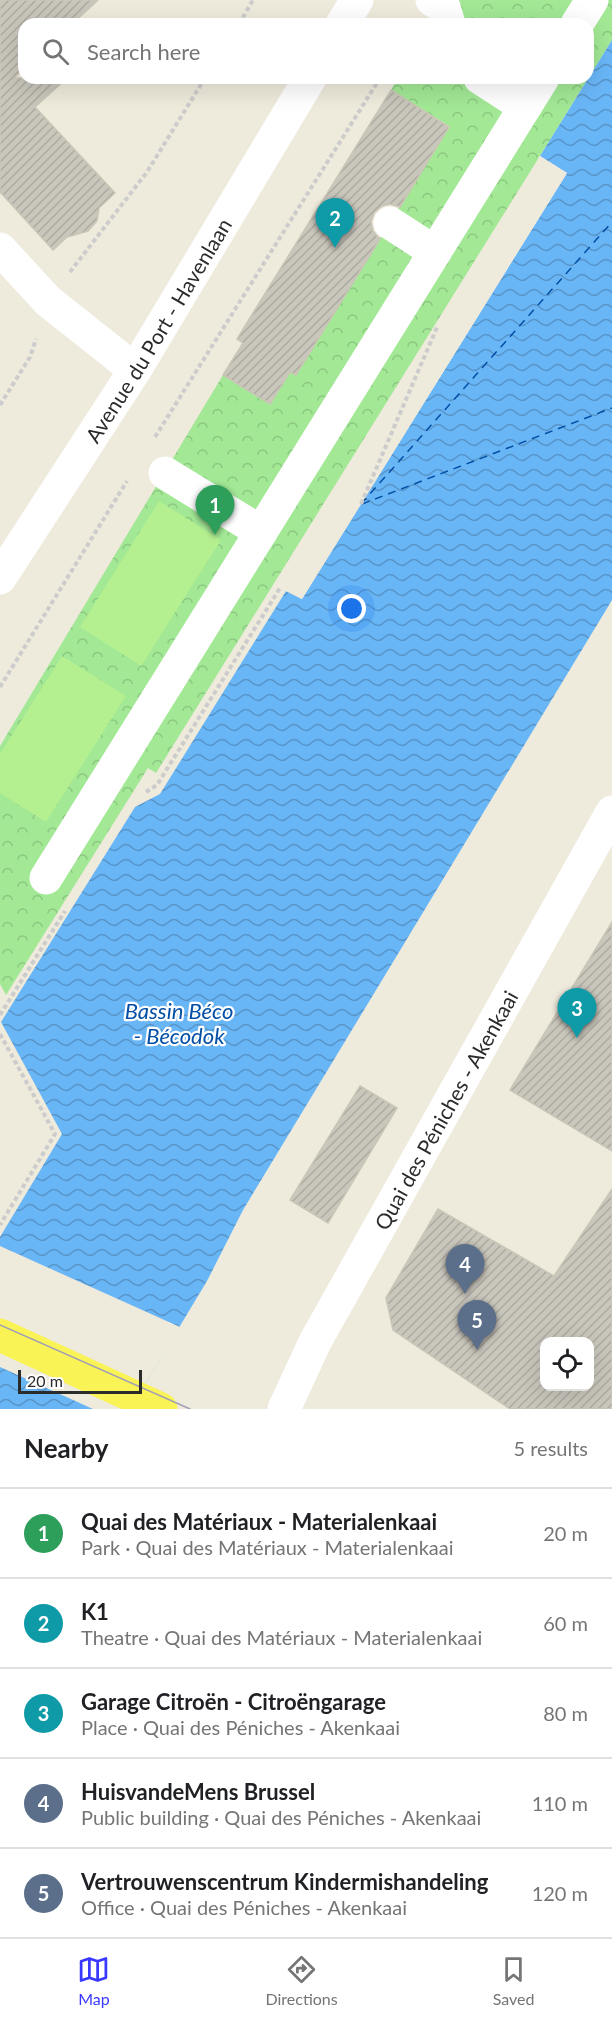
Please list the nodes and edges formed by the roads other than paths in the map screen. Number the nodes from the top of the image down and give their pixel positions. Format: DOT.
graph roads {
  1 [pos="357,0"];
  2 [pos="432,0"];
  3 [pos="592,0"];
  4 [pos="346,18"];
  5 [pos="447,18"];
  6 [pos="581,18"];
  7 [pos="306,84"];
  8 [pos="489,84"];
  9 [pos="539,84"];
  10 [pos="525,107"];
  11 [pos="390,223"];
  12 [pos="0,249"];
  13 [pos="435,252"];
  14 [pos="135,370"];
  15 [pos="165,473"];
  16 [pos="261,532"];
  17 [pos="0,578"];
  18 [pos="612,812"];
  19 [pos="46,878"];
  20 [pos="0,1335"];
  21 [pos="149,1404"];
  22 [pos="284,1409"];
  1 -- 4 [label="street"];
  2 -- 5 [label="street"];
  3 -- 6 [label="street"];
  7 -- 14 [label="street, Avenue du Port - Havenlaan"];
  8 -- 10 [label="street"];
  9 -- 10 [label="street"];
  10 -- 13 [label="street"];
  11 -- 13 [label="street"];
  12 -- 14 [label="street"];
  13 -- 16 [label="street"];
  14 -- 17 [label="street, Avenue du Port - Havenlaan"];
  15 -- 16 [label="street"];
  16 -- 19 [label="street"];
  18 -- 22 [label="street, Quai des Péniches - Akenkaai"];
  20 -- 21 [label="main road"];
}
